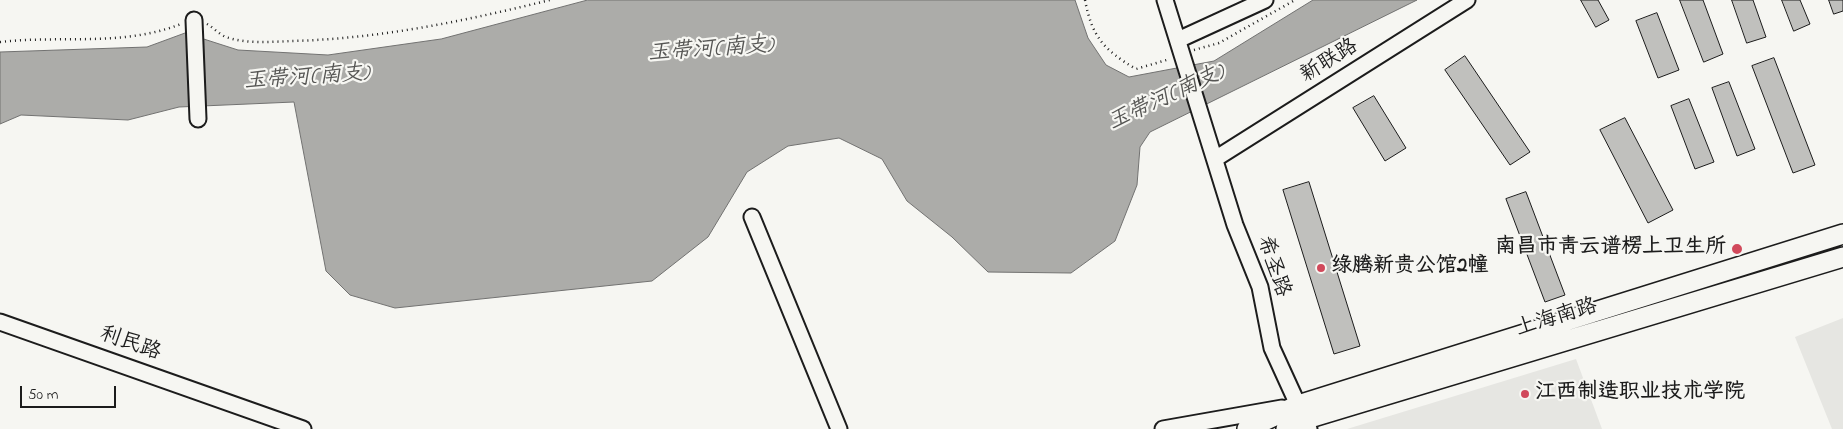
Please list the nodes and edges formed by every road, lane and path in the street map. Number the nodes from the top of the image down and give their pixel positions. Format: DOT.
graph roads {
  1 [pos="550,0"];
  2 [pos="1165,0"];
  3 [pos="1265,0"];
  4 [pos="1467,0"];
  5 [pos="194,20"];
  6 [pos="1178,40"];
  7 [pos="0,42"];
  8 [pos="198,119"];
  9 [pos="1214,159"];
  10 [pos="752,217"];
  11 [pos="1843,234"];
  12 [pos="1843,257"];
  13 [pos="0,322"];
  14 [pos="1304,418"];
  15 [pos="303,429"];
  16 [pos="839,429"];
  17 [pos="1163,429"];
  18 [pos="1247,429"];
  19 [pos="1286,429"];
  1 -- 5 [label="path"];
  2 -- 6 [label="street"];
  3 -- 6 [label="street"];
  4 -- 9 [label="street, 新联路"];
  5 -- 7 [label="path"];
  5 -- 8 [label="street"];
  6 -- 9 [label="street, 希圣路"];
  9 -- 14 [label="street, 希圣路"];
  10 -- 16 [label="street"];
  11 -- 14 [label="main road, 上海南路"];
  12 -- 14 [label="main road, 上海南路"];
  13 -- 15 [label="street, 利民路"];
  14 -- 17 [label="street, 上海南路"];
  14 -- 18 [label="main road, 上海南路"];
  14 -- 19 [label="main road, 上海南路"];
}
